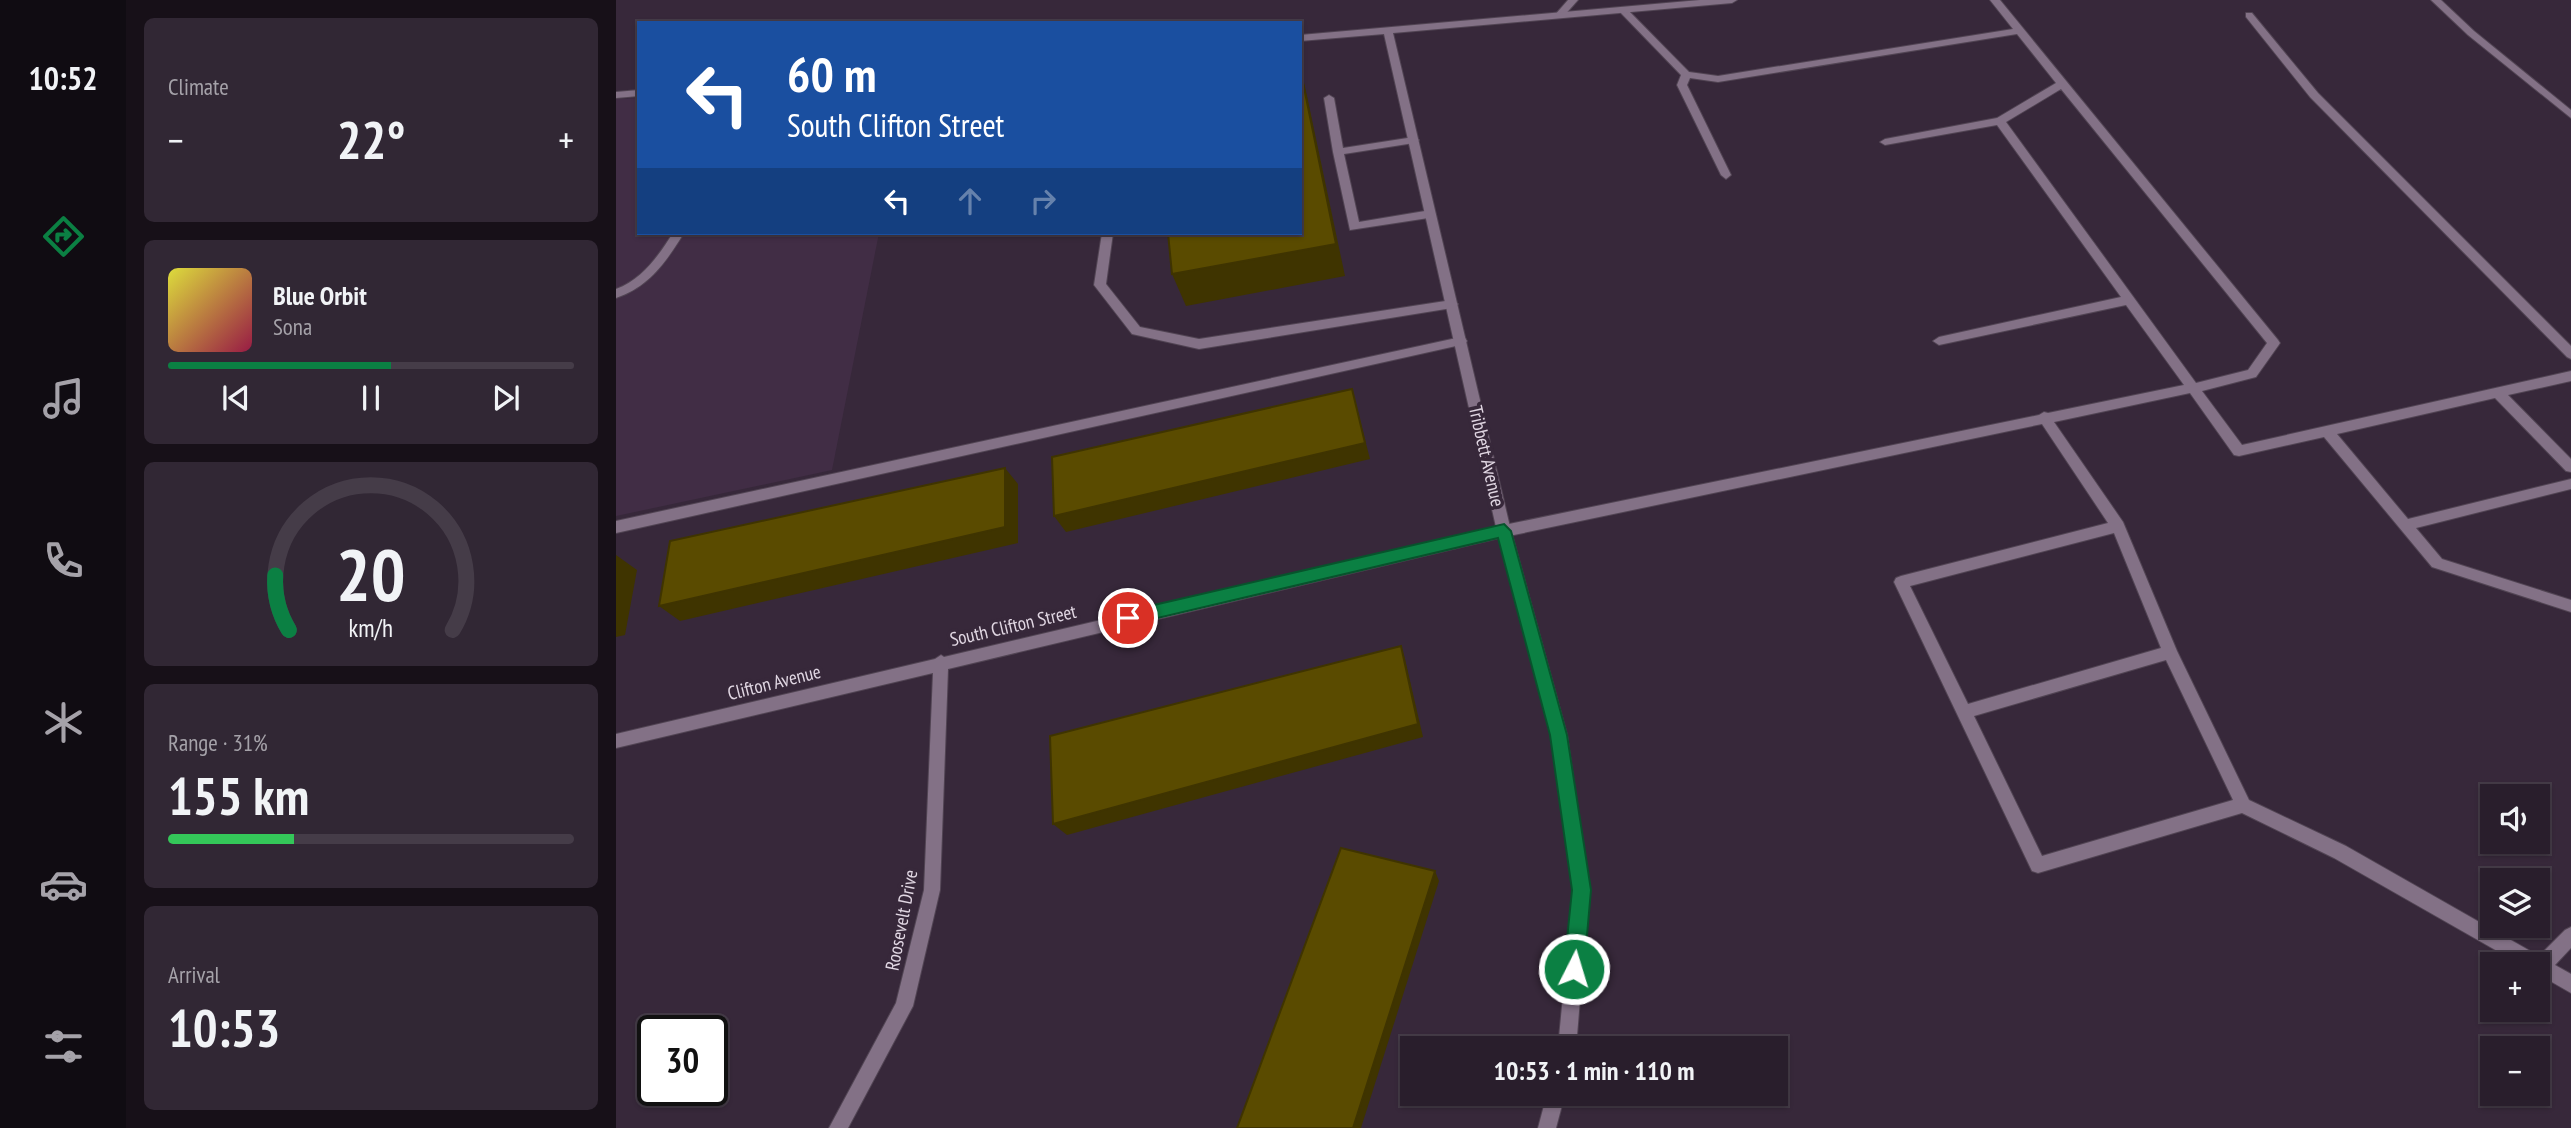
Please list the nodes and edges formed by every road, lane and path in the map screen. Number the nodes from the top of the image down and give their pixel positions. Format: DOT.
graph roads {
  1 [pos="1573,0"];
  2 [pos="1732,0"];
  3 [pos="1995,0"];
  4 [pos="2436,0"];
  5 [pos="1623,10"];
  6 [pos="2249,15"];
  7 [pos="1559,16"];
  8 [pos="1388,31"];
  9 [pos="2019,31"];
  10 [pos="1302,38"];
  11 [pos="1686,75"];
  12 [pos="2062,84"];
  13 [pos="637,93"];
  14 [pos="616,95"];
  15 [pos="1329,98"];
  16 [pos="2571,115"];
  17 [pos="2000,121"];
  18 [pos="1414,140"];
  19 [pos="1885,142"];
  20 [pos="1338,152"];
  21 [pos="1726,175"];
  22 [pos="1431,214"];
  23 [pos="677,235"];
  24 [pos="1107,235"];
  25 [pos="616,294"];
  26 [pos="2128,300"];
  27 [pos="1452,304"];
  28 [pos="1461,341"];
  29 [pos="1939,341"];
  30 [pos="2571,354"];
  31 [pos="2571,376"];
  32 [pos="2193,388"];
  33 [pos="2498,393"];
  34 [pos="2044,417"];
  35 [pos="2327,431"];
  36 [pos="2571,467"];
  37 [pos="2571,484"];
  38 [pos="2405,525"];
  39 [pos="2118,526"];
  40 [pos="616,527"];
  41 [pos="1504,531"];
  42 [pos="2571,606"];
  43 [pos="2170,652"];
  44 [pos="941,662"];
  45 [pos="1964,712"];
  46 [pos="616,741"];
  47 [pos="2243,805"];
  48 [pos="2571,936"];
  49 [pos="2517,952"];
  50 [pos="2550,958"];
  51 [pos="2550,971"];
  52 [pos="2571,984"];
  53 [pos="1568,1036"];
  54 [pos="1553,1106"];
  55 [pos="838,1128"];
  56 [pos="1547,1128"];
  1 -- 7 [label="street"];
  2 -- 5 [label="street"];
  3 -- 9 [label="street"];
  4 -- 16 [label="street"];
  5 -- 7 [label="street"];
  5 -- 11 [label="street"];
  6 -- 30 [label="street"];
  7 -- 8 [label="street"];
  8 -- 10 [label="street"];
  8 -- 18 [label="street, Tribbett Avenue"];
  9 -- 11 [label="street"];
  9 -- 12 [label="street"];
  11 -- 21 [label="street"];
  12 -- 17 [label="street"];
  12 -- 32 [label="street, South Clifton Street"];
  13 -- 14 [label="street"];
  15 -- 20 [label="street"];
  17 -- 19 [label="street"];
  17 -- 26 [label="street"];
  18 -- 20 [label="street"];
  18 -- 22 [label="street, Tribbett Avenue"];
  20 -- 22 [label="street"];
  22 -- 27 [label="street, Tribbett Avenue"];
  23 -- 25 [label="street"];
  24 -- 27 [label="street"];
  26 -- 29 [label="street"];
  26 -- 32 [label="street"];
  27 -- 28 [label="street, Tribbett Avenue"];
  28 -- 40 [label="street"];
  28 -- 41 [label="street, Tribbett Avenue"];
  31 -- 33 [label="street"];
  32 -- 34 [label="street, South Clifton Street"];
  32 -- 35 [label="street"];
  33 -- 35 [label="street"];
  33 -- 36 [label="street"];
  34 -- 39 [label="street"];
  34 -- 41 [label="street, South Clifton Street"];
  35 -- 38 [label="street"];
  37 -- 38 [label="street"];
  38 -- 42 [label="street"];
  39 -- 43 [label="street"];
  39 -- 45 [label="street"];
  41 -- 44 [label="street, South Clifton Street"];
  41 -- 53 [label="street, Tribbett Avenue"];
  43 -- 45 [label="street"];
  43 -- 47 [label="street"];
  44 -- 46 [label="street, Clifton Avenue"];
  44 -- 55 [label="street, Roosevelt Drive"];
  45 -- 47 [label="street"];
  47 -- 49 [label="street"];
  48 -- 50 [label="street"];
  51 -- 52 [label="street"];
  54 -- 56 [label="street"];
}
